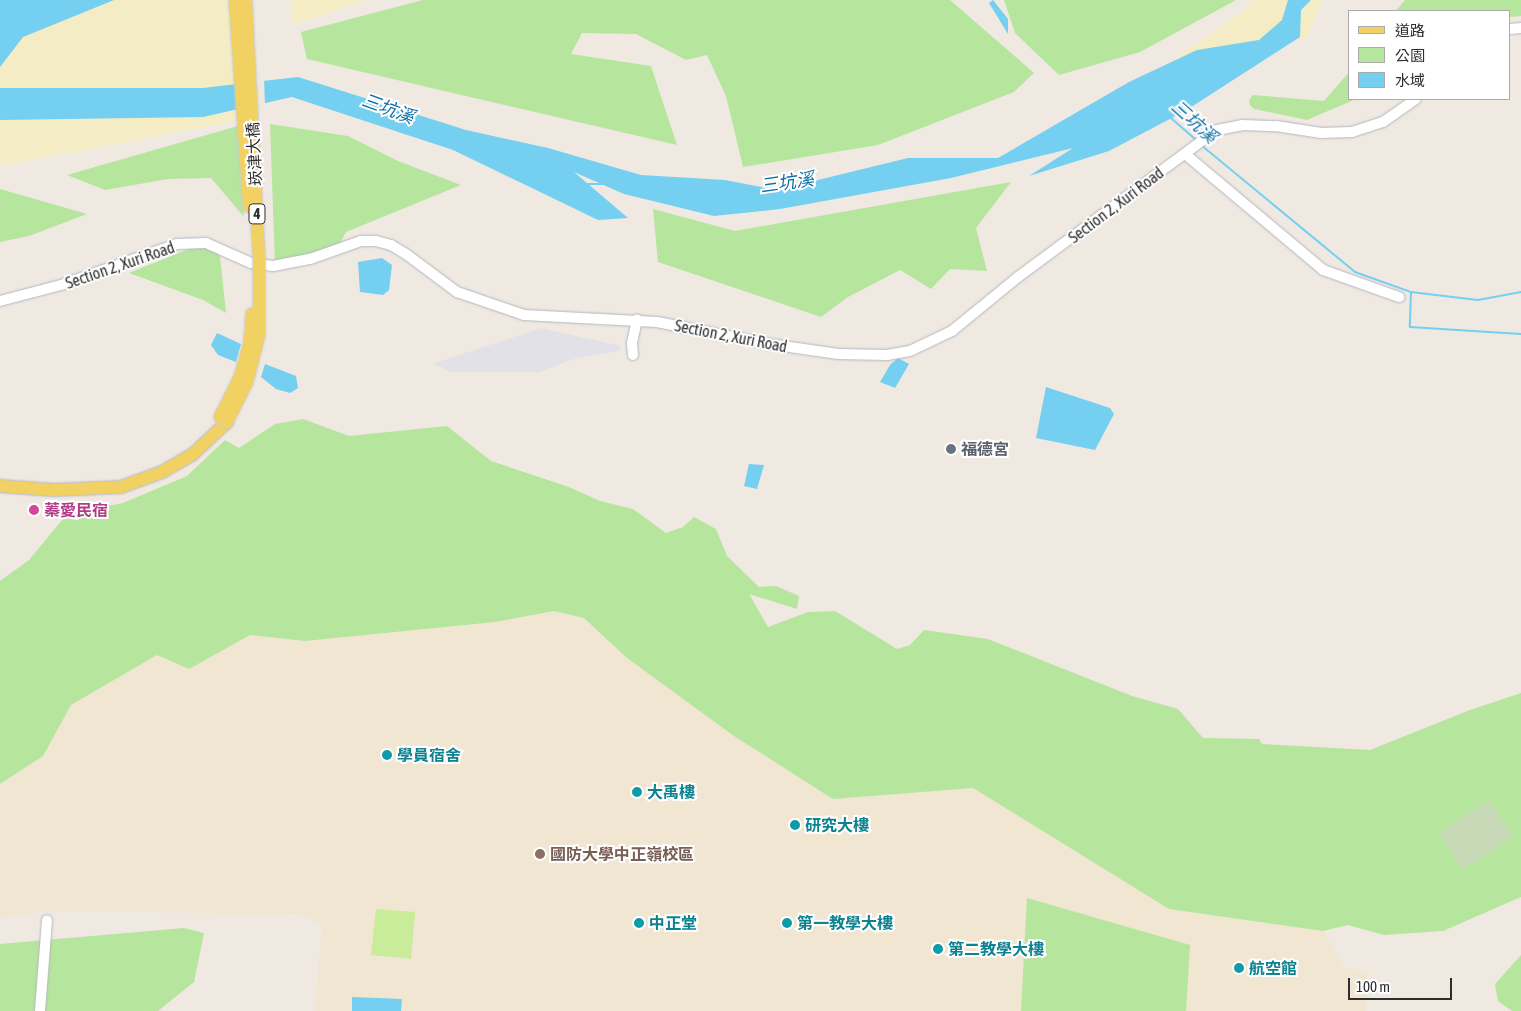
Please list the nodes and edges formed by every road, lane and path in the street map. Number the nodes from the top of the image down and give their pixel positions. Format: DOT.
graph roads {
  1 [pos="235,0"];
  2 [pos="246,0"];
  3 [pos="1415,100"];
  4 [pos="1186,153"];
  5 [pos="1399,297"];
  6 [pos="0,301"];
  7 [pos="637,320"];
  8 [pos="633,354"];
  9 [pos="223,419"];
  10 [pos="0,479"];
  11 [pos="0,486"];
  12 [pos="47,920"];
  13 [pos="40,1011"];
  1 -- 9 [label="main road, 崁津大橋 / 4, bridge"];
  2 -- 9 [label="main road, 崁津大橋 / 4, bridge"];
  3 -- 4 [label="street, Section 2, Xuri Road"];
  4 -- 5 [label="street"];
  4 -- 7 [label="street, Section 2, Xuri Road"];
  6 -- 7 [label="street, Section 2, Xuri Road"];
  7 -- 8 [label="street"];
  9 -- 10 [label="main road, 4"];
  9 -- 11 [label="main road, 4"];
  12 -- 13 [label="street"];
}
